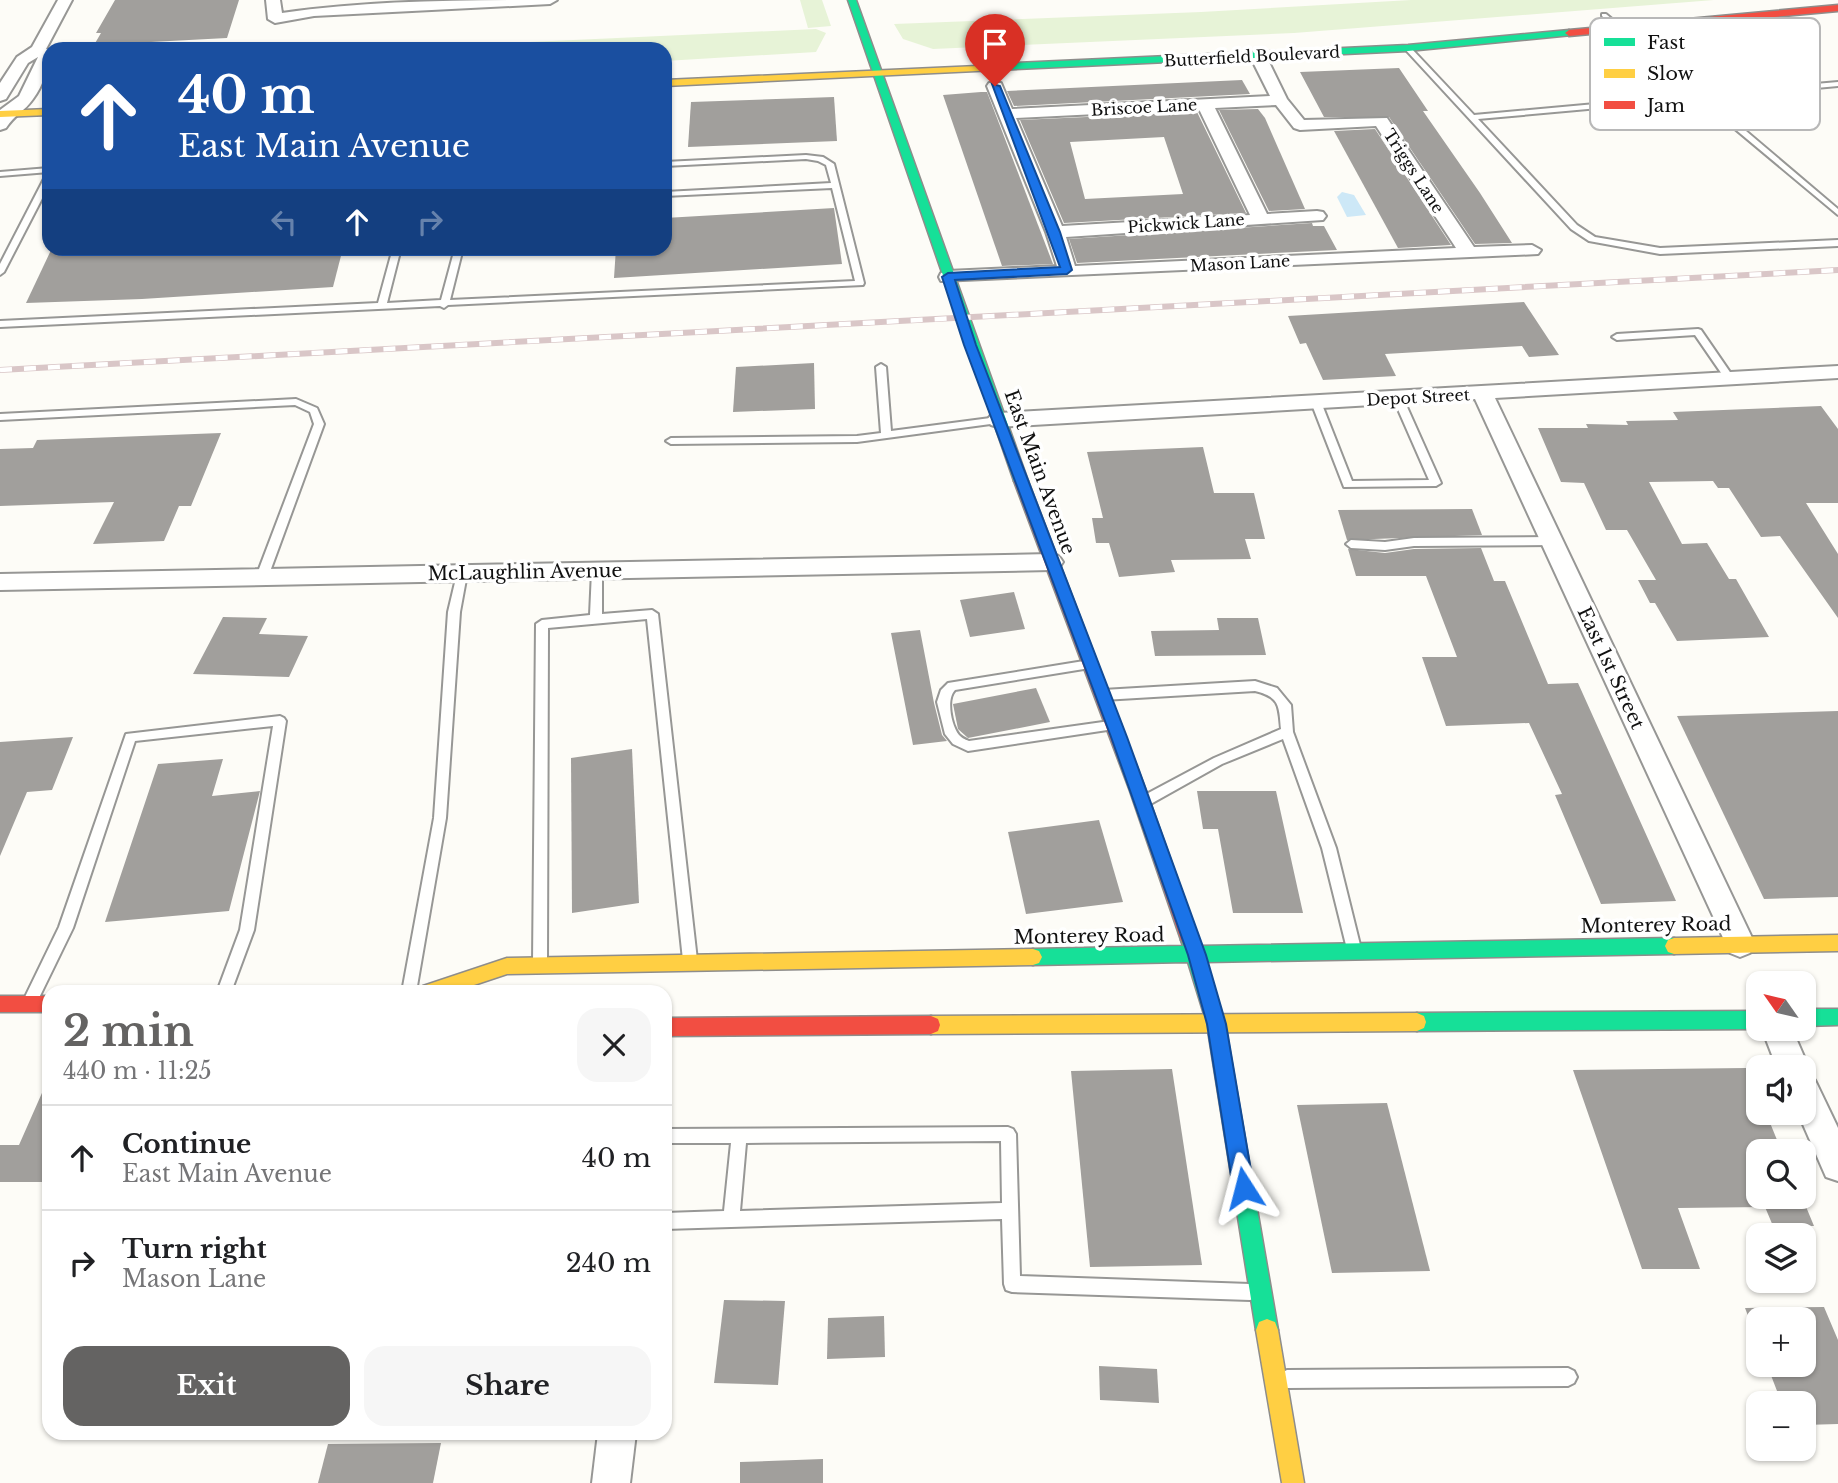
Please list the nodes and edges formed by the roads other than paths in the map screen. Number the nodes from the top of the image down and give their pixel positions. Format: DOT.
graph roads {
  1 [pos="65,0"];
  2 [pos="273,0"];
  3 [pos="550,0"];
  4 [pos="852,0"];
  5 [pos="1776,0"];
  6 [pos="427,3"];
  7 [pos="1838,8"];
  8 [pos="1604,15"];
  9 [pos="1607,18"];
  10 [pos="1728,18"];
  11 [pos="1590,31"];
  12 [pos="42,42"];
  13 [pos="42,43"];
  14 [pos="1408,48"];
  15 [pos="38,50"];
  16 [pos="42,52"];
  17 [pos="1258,56"];
  18 [pos="871,57"];
  19 [pos="42,63"];
  20 [pos="672,67"];
  21 [pos="879,73"];
  22 [pos="672,83"];
  23 [pos="1838,84"];
  24 [pos="995,86"];
  25 [pos="1820,86"];
  26 [pos="26,97"];
  27 [pos="42,97"];
  28 [pos="1280,100"];
  29 [pos="1205,104"];
  30 [pos="1590,107"];
  31 [pos="1,108"];
  32 [pos="42,111"];
  33 [pos="1007,114"];
  34 [pos="1472,117"];
  35 [pos="1741,130"];
  36 [pos="672,164"];
  37 [pos="42,171"];
  38 [pos="0,174"];
  39 [pos="836,185"];
  40 [pos="42,191"];
  41 [pos="672,194"];
  42 [pos="1838,213"];
  43 [pos="1317,216"];
  44 [pos="1260,218"];
  45 [pos="1055,232"];
  46 [pos="1838,243"];
  47 [pos="1532,250"];
  48 [pos="1468,253"];
  49 [pos="395,256"];
  50 [pos="457,256"];
  51 [pos="1067,270"];
  52 [pos="0,272"];
  53 [pos="948,277"];
  54 [pos="444,305"];
  55 [pos="381,307"];
  56 [pos="0,324"];
  57 [pos="1617,337"];
  58 [pos="881,367"];
  59 [pos="1838,372"];
  60 [pos="1729,378"];
  61 [pos="1482,393"];
  62 [pos="1398,398"];
  63 [pos="1316,402"];
  64 [pos="0,417"];
  65 [pos="998,420"];
  66 [pos="886,436"];
  67 [pos="671,441"];
  68 [pos="1552,541"];
  69 [pos="1351,544"];
  70 [pos="1051,562"];
  71 [pos="597,571"];
  72 [pos="462,573"];
  73 [pos="262,577"];
  74 [pos="0,582"];
  75 [pos="596,619"];
  76 [pos="1091,664"];
  77 [pos="1103,695"];
  78 [pos="1114,725"];
  79 [pos="1287,732"];
  80 [pos="1142,803"];
  81 [pos="1838,943"];
  82 [pos="1741,944"];
  83 [pos="1354,952"];
  84 [pos="1197,955"];
  85 [pos="690,964"];
  86 [pos="540,965"];
  87 [pos="227,985"];
  88 [pos="410,985"];
  89 [pos="449,985"];
  90 [pos="0,1004"];
  91 [pos="29,1004"];
  92 [pos="42,1004"];
  93 [pos="1838,1017"];
  94 [pos="1816,1018"];
  95 [pos="1746,1020"];
  96 [pos="1216,1024"];
  97 [pos="672,1027"];
  98 [pos="1816,1117"];
  99 [pos="672,1136"];
  100 [pos="739,1136"];
  101 [pos="1838,1165"];
  102 [pos="1009,1211"];
  103 [pos="732,1219"];
  104 [pos="672,1221"];
  105 [pos="1261,1292"];
  106 [pos="1568,1377"];
  107 [pos="1276,1379"];
  108 [pos="616,1440"];
  109 [pos="611,1483"];
  110 [pos="1293,1483"];
  1 -- 12 [label="street"];
  2 -- 6 [label="street"];
  3 -- 6 [label="street"];
  4 -- 18 [label="main road, East Main Avenue"];
  5 -- 8 [label="main road, Butterfield Boulevard"];
  7 -- 10 [label="main road, Butterfield Boulevard"];
  8 -- 9 [label="lane"];
  8 -- 18 [label="main road, Butterfield Boulevard"];
  11 -- 14 [label="main road, Butterfield Boulevard"];
  13 -- 15 [label="street"];
  14 -- 17 [label="main road, Butterfield Boulevard"];
  14 -- 34 [label="lane"];
  15 -- 16 [label="street"];
  15 -- 31 [label="street"];
  17 -- 21 [label="main road, Butterfield Boulevard"];
  17 -- 28 [label="street"];
  18 -- 20 [label="main road, Butterfield Boulevard"];
  18 -- 21 [label="main road, East Main Avenue"];
  19 -- 26 [label="street"];
  21 -- 22 [label="main road, Butterfield Boulevard"];
  21 -- 53 [label="main road, East Main Avenue"];
  23 -- 25 [label="lane"];
  24 -- 33 [label="street"];
  26 -- 27 [label="main road"];
  26 -- 31 [label="street"];
  28 -- 29 [label="street, Briscoe Lane"];
  28 -- 48 [label="street, Triggs Lane"];
  29 -- 33 [label="street, Briscoe Lane"];
  29 -- 44 [label="street"];
  30 -- 34 [label="lane"];
  31 -- 32 [label="main road"];
  33 -- 45 [label="street"];
  34 -- 46 [label="lane"];
  35 -- 42 [label="lane"];
  36 -- 39 [label="lane"];
  37 -- 38 [label="lane"];
  39 -- 41 [label="lane"];
  39 -- 54 [label="lane"];
  40 -- 52 [label="lane"];
  43 -- 44 [label="street, Pickwick Lane"];
  44 -- 45 [label="street, Pickwick Lane"];
  45 -- 51 [label="street"];
  47 -- 48 [label="street, Mason Lane"];
  48 -- 51 [label="street, Mason Lane"];
  49 -- 55 [label="lane"];
  50 -- 54 [label="lane"];
  51 -- 53 [label="street, Mason Lane"];
  53 -- 65 [label="main road, East Main Avenue"];
  54 -- 55 [label="lane"];
  55 -- 56 [label="lane"];
  57 -- 60 [label="lane"];
  58 -- 66 [label="lane"];
  59 -- 60 [label="street, Depot Street"];
  60 -- 61 [label="street, Depot Street"];
  61 -- 62 [label="street, Depot Street"];
  61 -- 68 [label="street, East 1st Street"];
  62 -- 63 [label="street, Depot Street"];
  62 -- 63 [label="lane"];
  63 -- 65 [label="street, Depot Street"];
  64 -- 73 [label="lane"];
  65 -- 66 [label="lane"];
  65 -- 70 [label="main road, East Main Avenue"];
  66 -- 67 [label="lane"];
  68 -- 69 [label="lane"];
  68 -- 82 [label="street, East 1st Street"];
  70 -- 71 [label="street, McLaughlin Avenue"];
  70 -- 76 [label="main road, East Main Avenue"];
  71 -- 72 [label="street, McLaughlin Avenue"];
  71 -- 75 [label="lane"];
  72 -- 73 [label="street, McLaughlin Avenue"];
  72 -- 88 [label="lane"];
  73 -- 74 [label="street, McLaughlin Avenue"];
  75 -- 85 [label="lane"];
  75 -- 86 [label="lane"];
  76 -- 77 [label="main road, East Main Avenue"];
  76 -- 78 [label="lane"];
  77 -- 78 [label="main road, East Main Avenue"];
  77 -- 79 [label="lane"];
  78 -- 80 [label="main road, East Main Avenue"];
  79 -- 80 [label="lane"];
  79 -- 83 [label="lane"];
  80 -- 84 [label="main road, East Main Avenue"];
  81 -- 82 [label="main road, Monterey Road"];
  82 -- 83 [label="main road, Monterey Road"];
  83 -- 84 [label="main road, Monterey Road"];
  84 -- 85 [label="main road, Monterey Road"];
  84 -- 96 [label="main road, East Main Avenue"];
  85 -- 86 [label="main road, Monterey Road"];
  86 -- 89 [label="main road, Monterey Road"];
  87 -- 91 [label="lane"];
  90 -- 91 [label="main road"];
  91 -- 92 [label="main road"];
  93 -- 94 [label="main road"];
  95 -- 96 [label="main road"];
  96 -- 97 [label="main road"];
  96 -- 105 [label="main road, East Main Avenue"];
  98 -- 101 [label="street"];
  99 -- 100 [label="lane"];
  100 -- 102 [label="lane"];
  100 -- 103 [label="lane"];
  102 -- 103 [label="lane"];
  102 -- 105 [label="lane"];
  103 -- 104 [label="lane"];
  105 -- 107 [label="main road, East Main Avenue"];
  106 -- 107 [label="lane"];
  107 -- 110 [label="main road, East Main Avenue"];
  108 -- 109 [label="street"];
}
